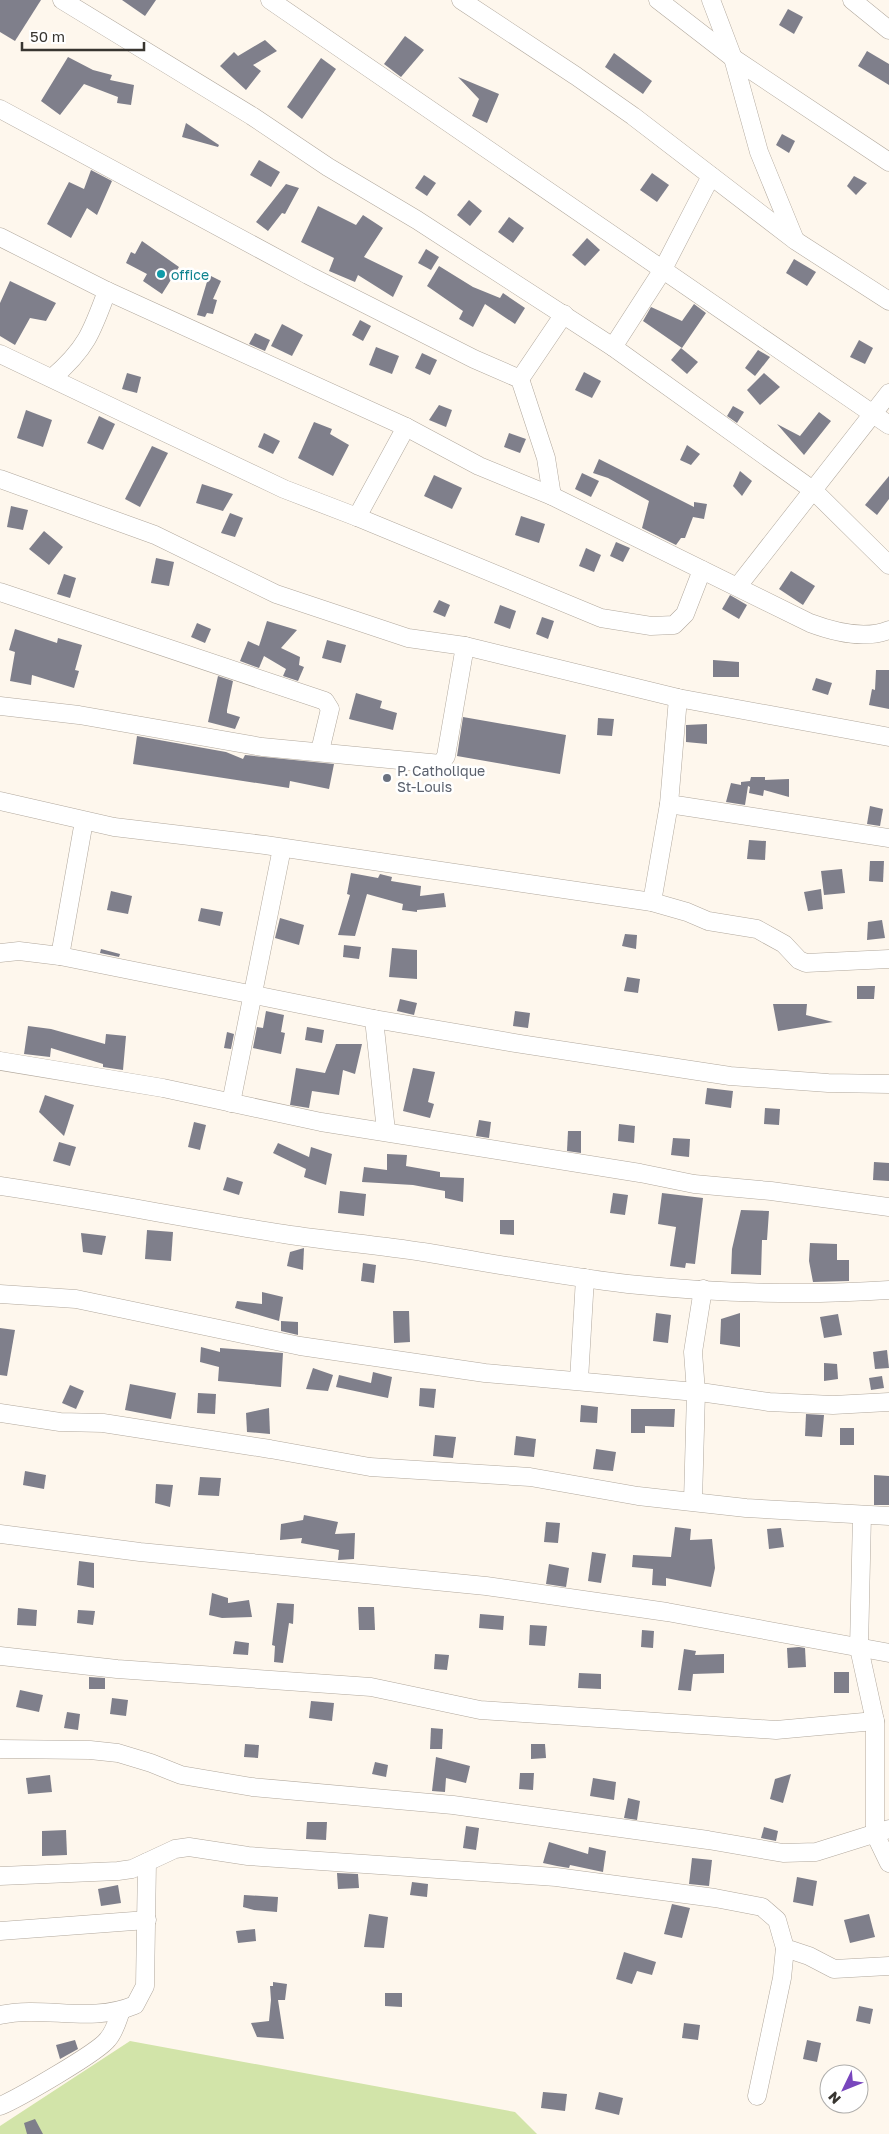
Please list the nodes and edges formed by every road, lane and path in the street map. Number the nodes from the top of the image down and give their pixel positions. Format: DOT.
graph roads {
  1 [pos="62,0"];
  2 [pos="270,0"];
  3 [pos="461,0"];
  4 [pos="658,0"];
  5 [pos="711,0"];
  6 [pos="852,0"];
  7 [pos="889,30"];
  8 [pos="733,58"];
  9 [pos="0,109"];
  10 [pos="889,162"];
  11 [pos="711,176"];
  12 [pos="0,237"];
  13 [pos="796,241"];
  14 [pos="662,271"];
  15 [pos="107,291"];
  16 [pos="889,301"];
  17 [pos="564,314"];
  18 [pos="613,347"];
  19 [pos="0,354"];
  20 [pos="52,378"];
  21 [pos="520,379"];
  22 [pos="889,393"];
  23 [pos="874,413"];
  24 [pos="889,425"];
  25 [pos="406,427"];
  26 [pos="0,480"];
  27 [pos="814,491"];
  28 [pos="552,496"];
  29 [pos="357,517"];
  30 [pos="889,566"];
  31 [pos="702,570"];
  32 [pos="738,586"];
  33 [pos="0,592"];
  34 [pos="889,630"];
  35 [pos="465,646"];
  36 [pos="678,698"];
  37 [pos="0,706"];
  38 [pos="889,737"];
  39 [pos="320,751"];
  40 [pos="0,801"];
  41 [pos="669,804"];
  42 [pos="84,821"];
  43 [pos="889,838"];
  44 [pos="282,848"];
  45 [pos="652,902"];
  46 [pos="0,953"];
  47 [pos="60,956"];
  48 [pos="889,959"];
  49 [pos="253,993"];
  50 [pos="374,1019"];
  51 [pos="0,1061"];
  52 [pos="889,1084"];
  53 [pos="232,1103"];
  54 [pos="386,1131"];
  55 [pos="0,1186"];
  56 [pos="889,1207"];
  57 [pos="585,1278"];
  58 [pos="703,1288"];
  59 [pos="889,1290"];
  60 [pos="0,1294"];
  61 [pos="580,1380"];
  62 [pos="696,1392"];
  63 [pos="889,1402"];
  64 [pos="0,1413"];
  65 [pos="693,1501"];
  66 [pos="862,1515"];
  67 [pos="889,1516"];
  68 [pos="0,1534"];
  69 [pos="860,1648"];
  70 [pos="889,1653"];
  71 [pos="0,1656"];
  72 [pos="875,1721"];
  73 [pos="0,1749"];
  74 [pos="882,1832"];
  75 [pos="147,1862"];
  76 [pos="889,1863"];
  77 [pos="0,1876"];
  78 [pos="147,1920"];
  79 [pos="0,1931"];
  80 [pos="789,1953"];
  81 [pos="889,1966"];
  82 [pos="121,2011"];
  83 [pos="0,2015"];
  84 [pos="757,2096"];
  85 [pos="0,2106"];
  1 -- 17 [label="street"];
  2 -- 14 [label="street"];
  3 -- 11 [label="street"];
  4 -- 8 [label="street"];
  5 -- 8 [label="street"];
  6 -- 7 [label="street"];
  8 -- 10 [label="street"];
  8 -- 13 [label="street"];
  9 -- 21 [label="street"];
  11 -- 13 [label="street"];
  11 -- 14 [label="street"];
  12 -- 15 [label="street"];
  13 -- 16 [label="street"];
  14 -- 18 [label="street"];
  14 -- 23 [label="street"];
  15 -- 20 [label="street"];
  15 -- 25 [label="street"];
  17 -- 18 [label="street"];
  17 -- 21 [label="street"];
  18 -- 27 [label="street"];
  19 -- 20 [label="street"];
  20 -- 29 [label="street"];
  21 -- 28 [label="street"];
  22 -- 23 [label="street"];
  23 -- 24 [label="street"];
  23 -- 27 [label="street"];
  25 -- 28 [label="street"];
  25 -- 29 [label="street"];
  26 -- 35 [label="street"];
  27 -- 30 [label="street"];
  27 -- 32 [label="street"];
  28 -- 31 [label="street"];
  29 -- 31 [label="street"];
  31 -- 32 [label="street"];
  32 -- 34 [label="street"];
  33 -- 39 [label="street"];
  35 -- 36 [label="street"];
  35 -- 39 [label="street"];
  36 -- 38 [label="street"];
  36 -- 41 [label="street"];
  37 -- 39 [label="street"];
  40 -- 42 [label="street"];
  41 -- 43 [label="street"];
  41 -- 45 [label="street"];
  42 -- 44 [label="street"];
  42 -- 47 [label="street"];
  44 -- 45 [label="street"];
  44 -- 49 [label="street"];
  45 -- 48 [label="street"];
  46 -- 47 [label="street"];
  47 -- 49 [label="street"];
  49 -- 50 [label="street"];
  49 -- 53 [label="street"];
  50 -- 52 [label="street"];
  50 -- 54 [label="street"];
  51 -- 53 [label="street"];
  53 -- 54 [label="street"];
  54 -- 56 [label="street"];
  55 -- 57 [label="street"];
  57 -- 58 [label="street"];
  57 -- 61 [label="street"];
  58 -- 59 [label="street"];
  58 -- 62 [label="street"];
  60 -- 61 [label="street"];
  61 -- 62 [label="street"];
  62 -- 63 [label="street"];
  62 -- 65 [label="street"];
  64 -- 65 [label="street"];
  65 -- 66 [label="street"];
  66 -- 67 [label="street"];
  66 -- 69 [label="street"];
  68 -- 69 [label="street"];
  69 -- 70 [label="street"];
  69 -- 72 [label="street"];
  71 -- 72 [label="street"];
  72 -- 74 [label="street"];
  73 -- 74 [label="street"];
  74 -- 76 [label="street"];
  75 -- 77 [label="street"];
  75 -- 78 [label="street"];
  75 -- 80 [label="street"];
  78 -- 79 [label="street"];
  78 -- 82 [label="street"];
  80 -- 81 [label="street"];
  80 -- 84 [label="street"];
  82 -- 83 [label="street"];
  82 -- 85 [label="street"];
}
